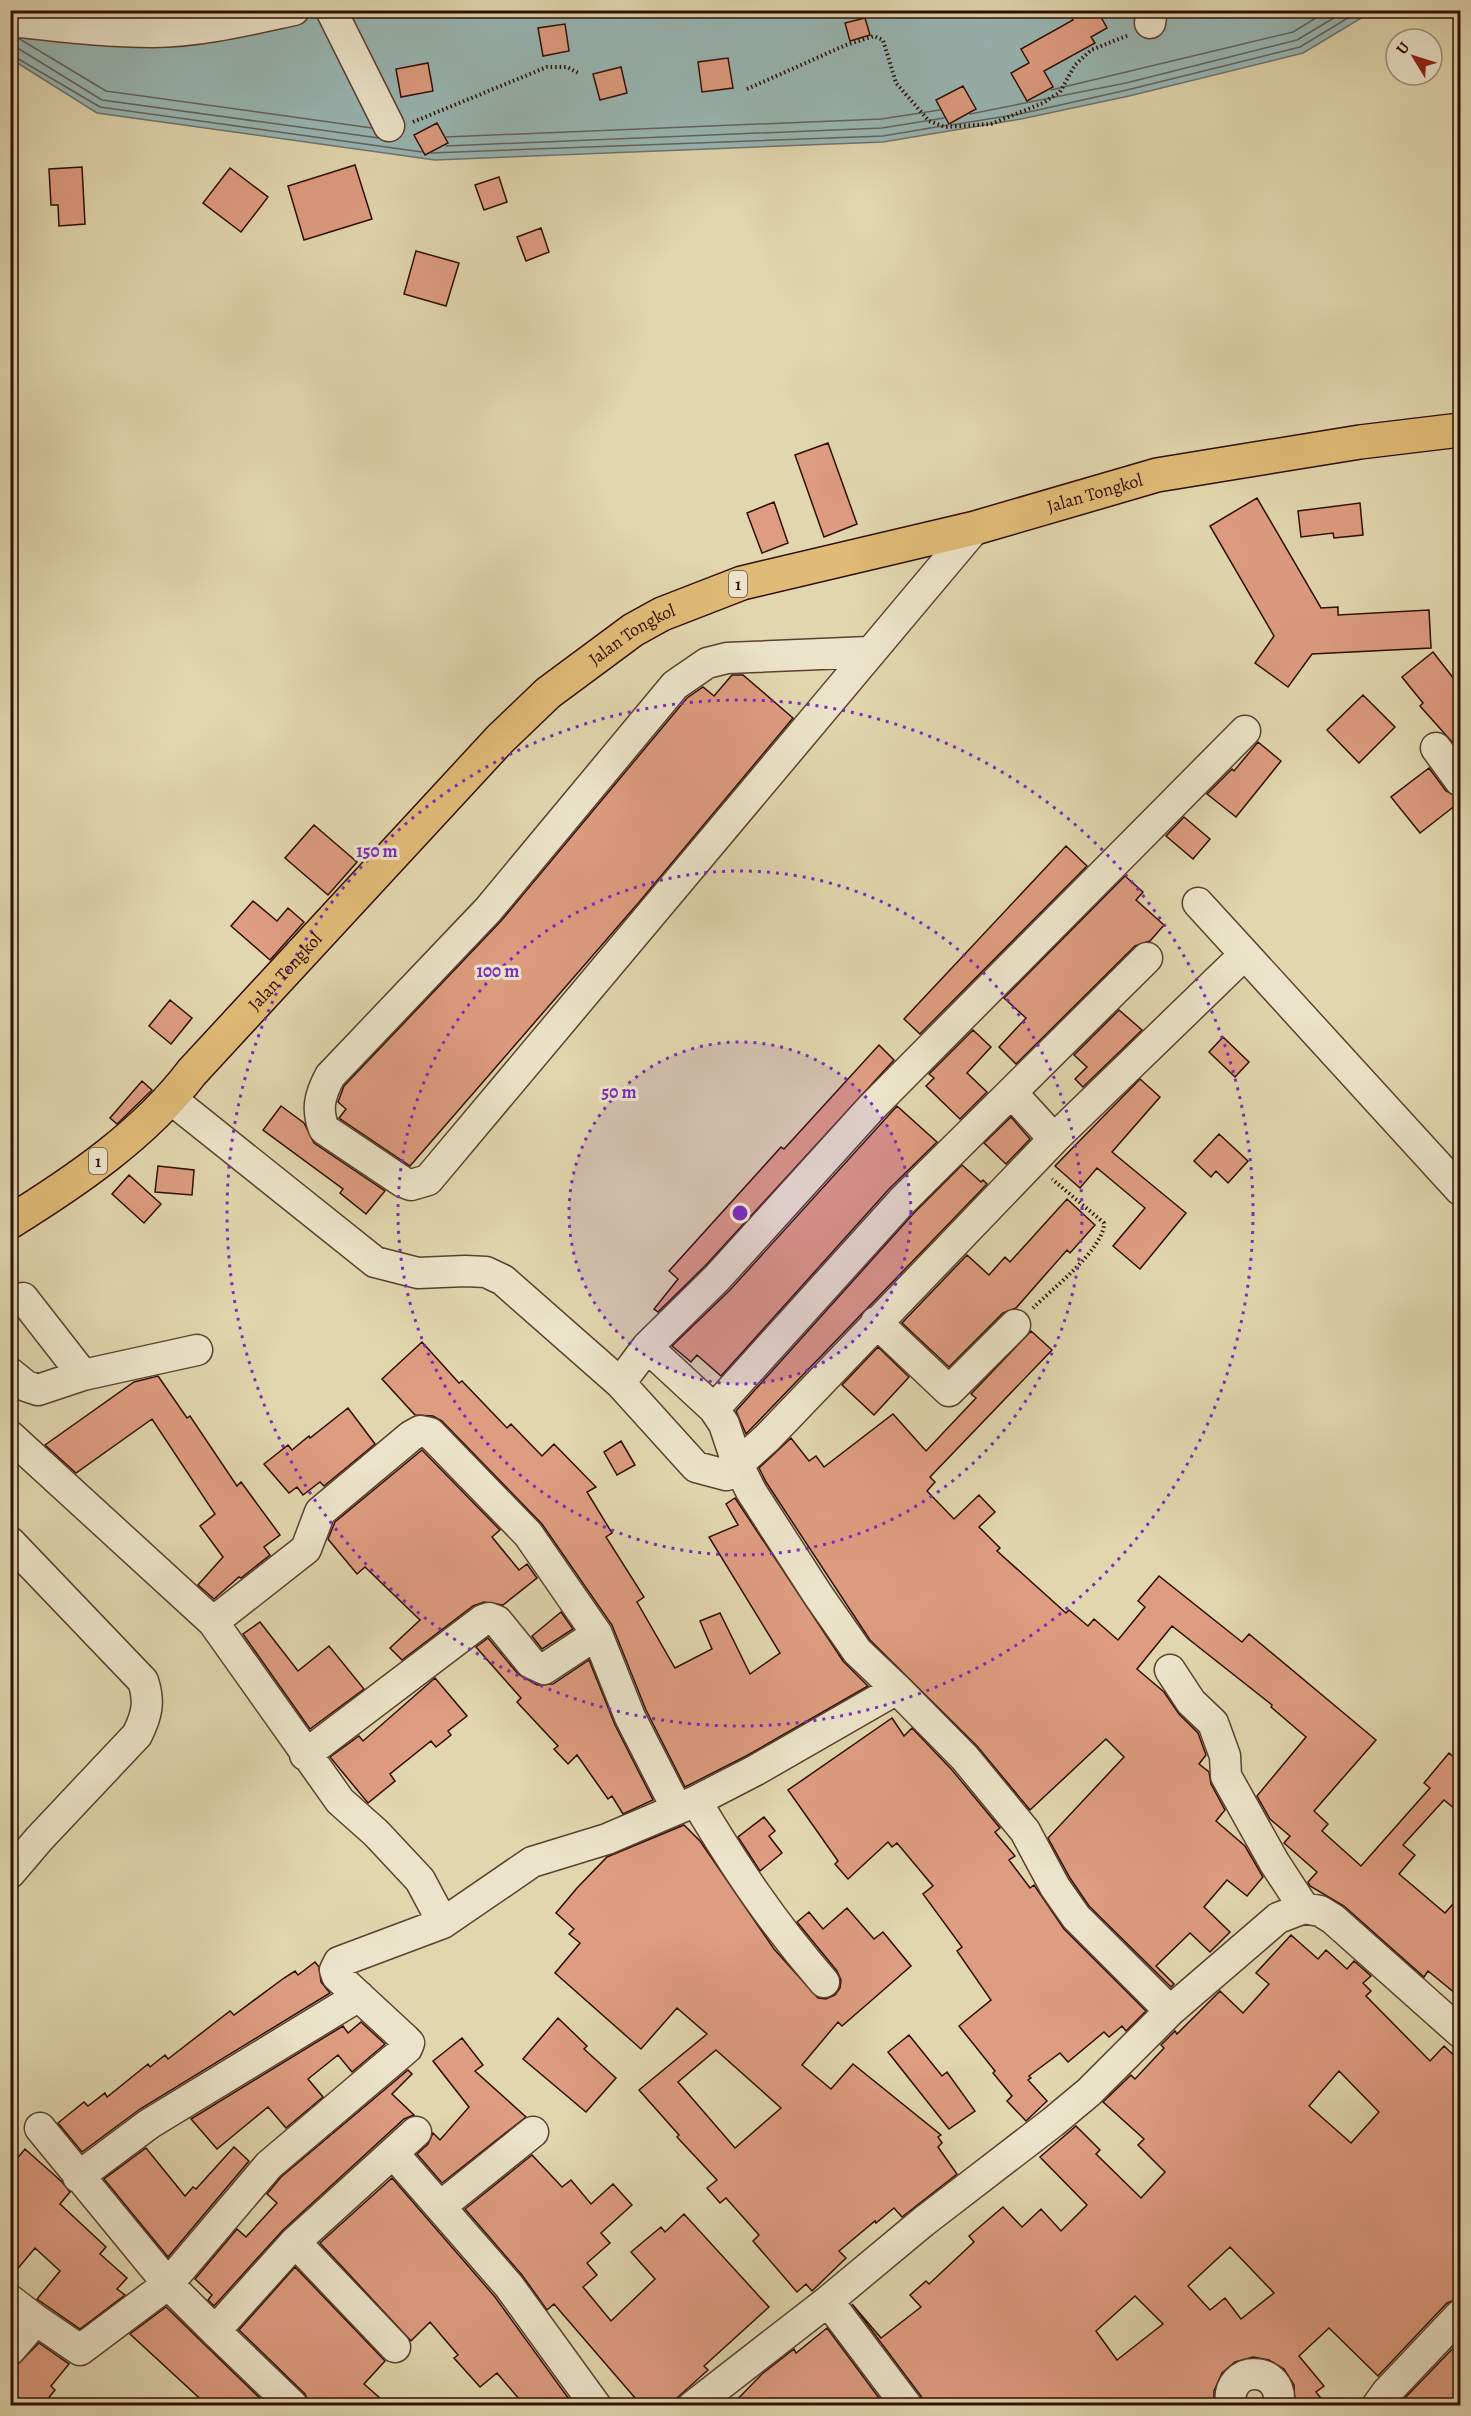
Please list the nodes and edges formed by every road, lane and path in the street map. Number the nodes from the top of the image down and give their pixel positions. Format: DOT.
graph roads {
  1 [pos="294,10"];
  2 [pos="331,10"];
  3 [pos="1151,17"];
  4 [pos="10,21"];
  5 [pos="580,74"];
  6 [pos="747,89"];
  7 [pos="388,126"];
  8 [pos="1461,430"];
  9 [pos="975,528"];
  10 [pos="869,652"];
  11 [pos="1245,731"];
  12 [pos="1436,748"];
  13 [pos="1461,781"];
  14 [pos="1198,903"];
  15 [pos="1244,955"];
  16 [pos="1147,958"];
  17 [pos="180,1087"];
  18 [pos="1012,1093"];
  19 [pos="1054,1139"];
  20 [pos="1032,1161"];
  21 [pos="1461,1190"];
  22 [pos="10,1222"];
  23 [pos="23,1298"];
  24 [pos="876,1322"];
  25 [pos="1015,1325"];
  26 [pos="647,1347"];
  27 [pos="196,1350"];
  28 [pos="10,1373"];
  29 [pos="82,1375"];
  30 [pos="620,1383"];
  31 [pos="714,1409"];
  32 [pos="10,1436"];
  33 [pos="722,1469"];
  34 [pos="10,1542"];
  35 [pos="213,1622"];
  36 [pos="597,1634"];
  37 [pos="1170,1670"];
  38 [pos="897,1689"];
  39 [pos="305,1755"];
  40 [pos="686,1805"];
  41 [pos="10,1873"];
  42 [pos="1305,1908"];
  43 [pos="443,1923"];
  44 [pos="824,1982"];
  45 [pos="358,1996"];
  46 [pos="1170,2010"];
  47 [pos="1461,2032"];
  48 [pos="40,2128"];
  49 [pos="416,2132"];
  50 [pos="533,2132"];
  51 [pos="393,2153"];
  52 [pos="78,2177"];
  53 [pos="441,2206"];
  54 [pos="295,2242"];
  55 [pos="168,2284"];
  56 [pos="10,2300"];
  57 [pos="828,2301"];
  58 [pos="1461,2315"];
  59 [pos="36,2320"];
  60 [pos="215,2331"];
  61 [pos="395,2347"];
  62 [pos="10,2350"];
  63 [pos="905,2405"];
  64 [pos="293,2406"];
  65 [pos="596,2406"];
  66 [pos="693,2406"];
  67 [pos="1231,2406"];
  68 [pos="1278,2406"];
  69 [pos="1377,2406"];
  1 -- 4 [label="street"];
  2 -- 7 [label="street"];
  3 -- 6 [label="path"];
  5 -- 7 [label="path"];
  8 -- 9 [label="highway, Jalan Tongkol / 1"];
  9 -- 10 [label="street"];
  9 -- 17 [label="highway, Jalan Tongkol / 1"];
  10 -- 10 [label="street"];
  11 -- 26 [label="street"];
  12 -- 13 [label="street"];
  14 -- 15 [label="street"];
  15 -- 19 [label="street"];
  15 -- 21 [label="street"];
  16 -- 18 [label="street"];
  17 -- 22 [label="highway, Jalan Tongkol / 1"];
  17 -- 30 [label="street"];
  18 -- 19 [label="street"];
  18 -- 31 [label="street"];
  19 -- 20 [label="street"];
  20 -- 24 [label="street"];
  20 -- 25 [label="path"];
  23 -- 29 [label="street"];
  24 -- 25 [label="street"];
  24 -- 33 [label="street"];
  26 -- 30 [label="street"];
  26 -- 31 [label="street"];
  27 -- 29 [label="street"];
  28 -- 29 [label="street"];
  30 -- 33 [label="street"];
  31 -- 33 [label="street"];
  32 -- 35 [label="street"];
  33 -- 38 [label="street"];
  34 -- 41 [label="street"];
  35 -- 36 [label="street"];
  35 -- 39 [label="street"];
  36 -- 39 [label="street"];
  36 -- 40 [label="street"];
  37 -- 42 [label="street"];
  38 -- 40 [label="street"];
  38 -- 46 [label="street"];
  39 -- 43 [label="street"];
  40 -- 43 [label="street"];
  40 -- 44 [label="street"];
  42 -- 46 [label="street"];
  42 -- 47 [label="street"];
  43 -- 45 [label="street"];
  45 -- 52 [label="street"];
  45 -- 55 [label="street"];
  46 -- 57 [label="street"];
  48 -- 52 [label="street"];
  49 -- 51 [label="street"];
  50 -- 53 [label="street"];
  51 -- 53 [label="street"];
  51 -- 54 [label="street"];
  52 -- 55 [label="street"];
  53 -- 65 [label="street"];
  54 -- 60 [label="street"];
  54 -- 61 [label="street"];
  55 -- 59 [label="street"];
  55 -- 60 [label="street"];
  56 -- 59 [label="street"];
  57 -- 63 [label="street"];
  57 -- 66 [label="street"];
  58 -- 69 [label="street"];
  59 -- 62 [label="street"];
  60 -- 64 [label="street"];
  67 -- 68 [label="street"];
}
